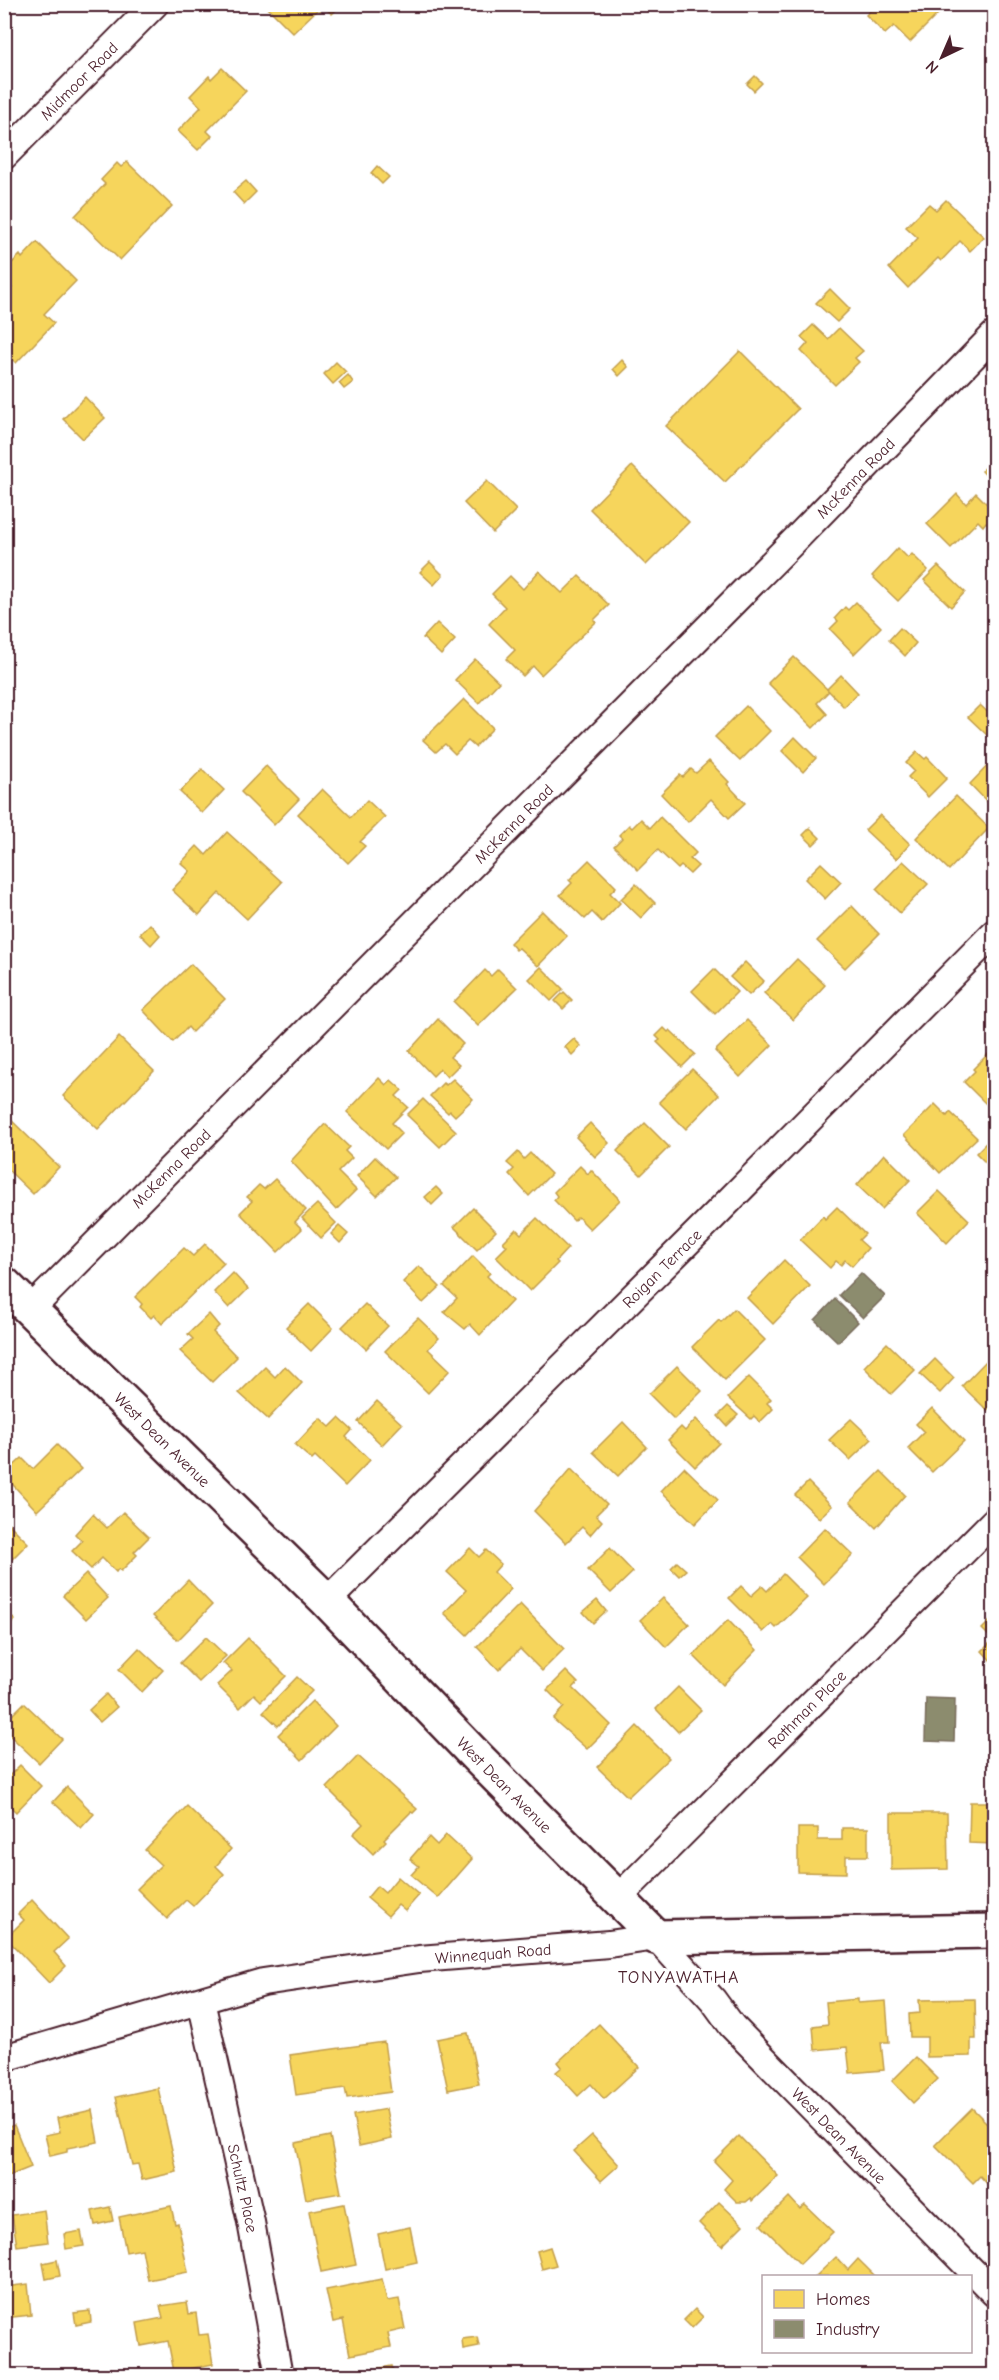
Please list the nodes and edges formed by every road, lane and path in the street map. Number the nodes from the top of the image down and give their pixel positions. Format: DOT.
graph roads {
  1 [pos="155,4"];
  2 [pos="4,156"];
  3 [pos="994,335"];
  4 [pos="994,933"];
  5 [pos="4,1284"];
  6 [pos="30,1310"];
  7 [pos="994,1521"];
  8 [pos="327,1601"];
  9 [pos="618,1898"];
  10 [pos="994,1931"];
  11 [pos="656,1937"];
  12 [pos="201,2001"];
  13 [pos="4,2058"];
  14 [pos="994,2294"];
  15 [pos="279,2376"];
  1 -- 2 [label="street, Midmoor Road"];
  3 -- 6 [label="street, McKenna Road"];
  4 -- 8 [label="street, Roigan Terrace"];
  5 -- 6 [label="street, West Dean Avenue"];
  6 -- 8 [label="street, West Dean Avenue"];
  7 -- 9 [label="street, Rothman Place"];
  8 -- 9 [label="street, West Dean Avenue"];
  9 -- 11 [label="street, West Dean Avenue"];
  10 -- 11 [label="street, Winnequah Road"];
  11 -- 12 [label="street, Winnequah Road"];
  11 -- 14 [label="street, West Dean Avenue"];
  12 -- 13 [label="street, Winnequah Road"];
  12 -- 15 [label="street, Schultz Place"];
}
